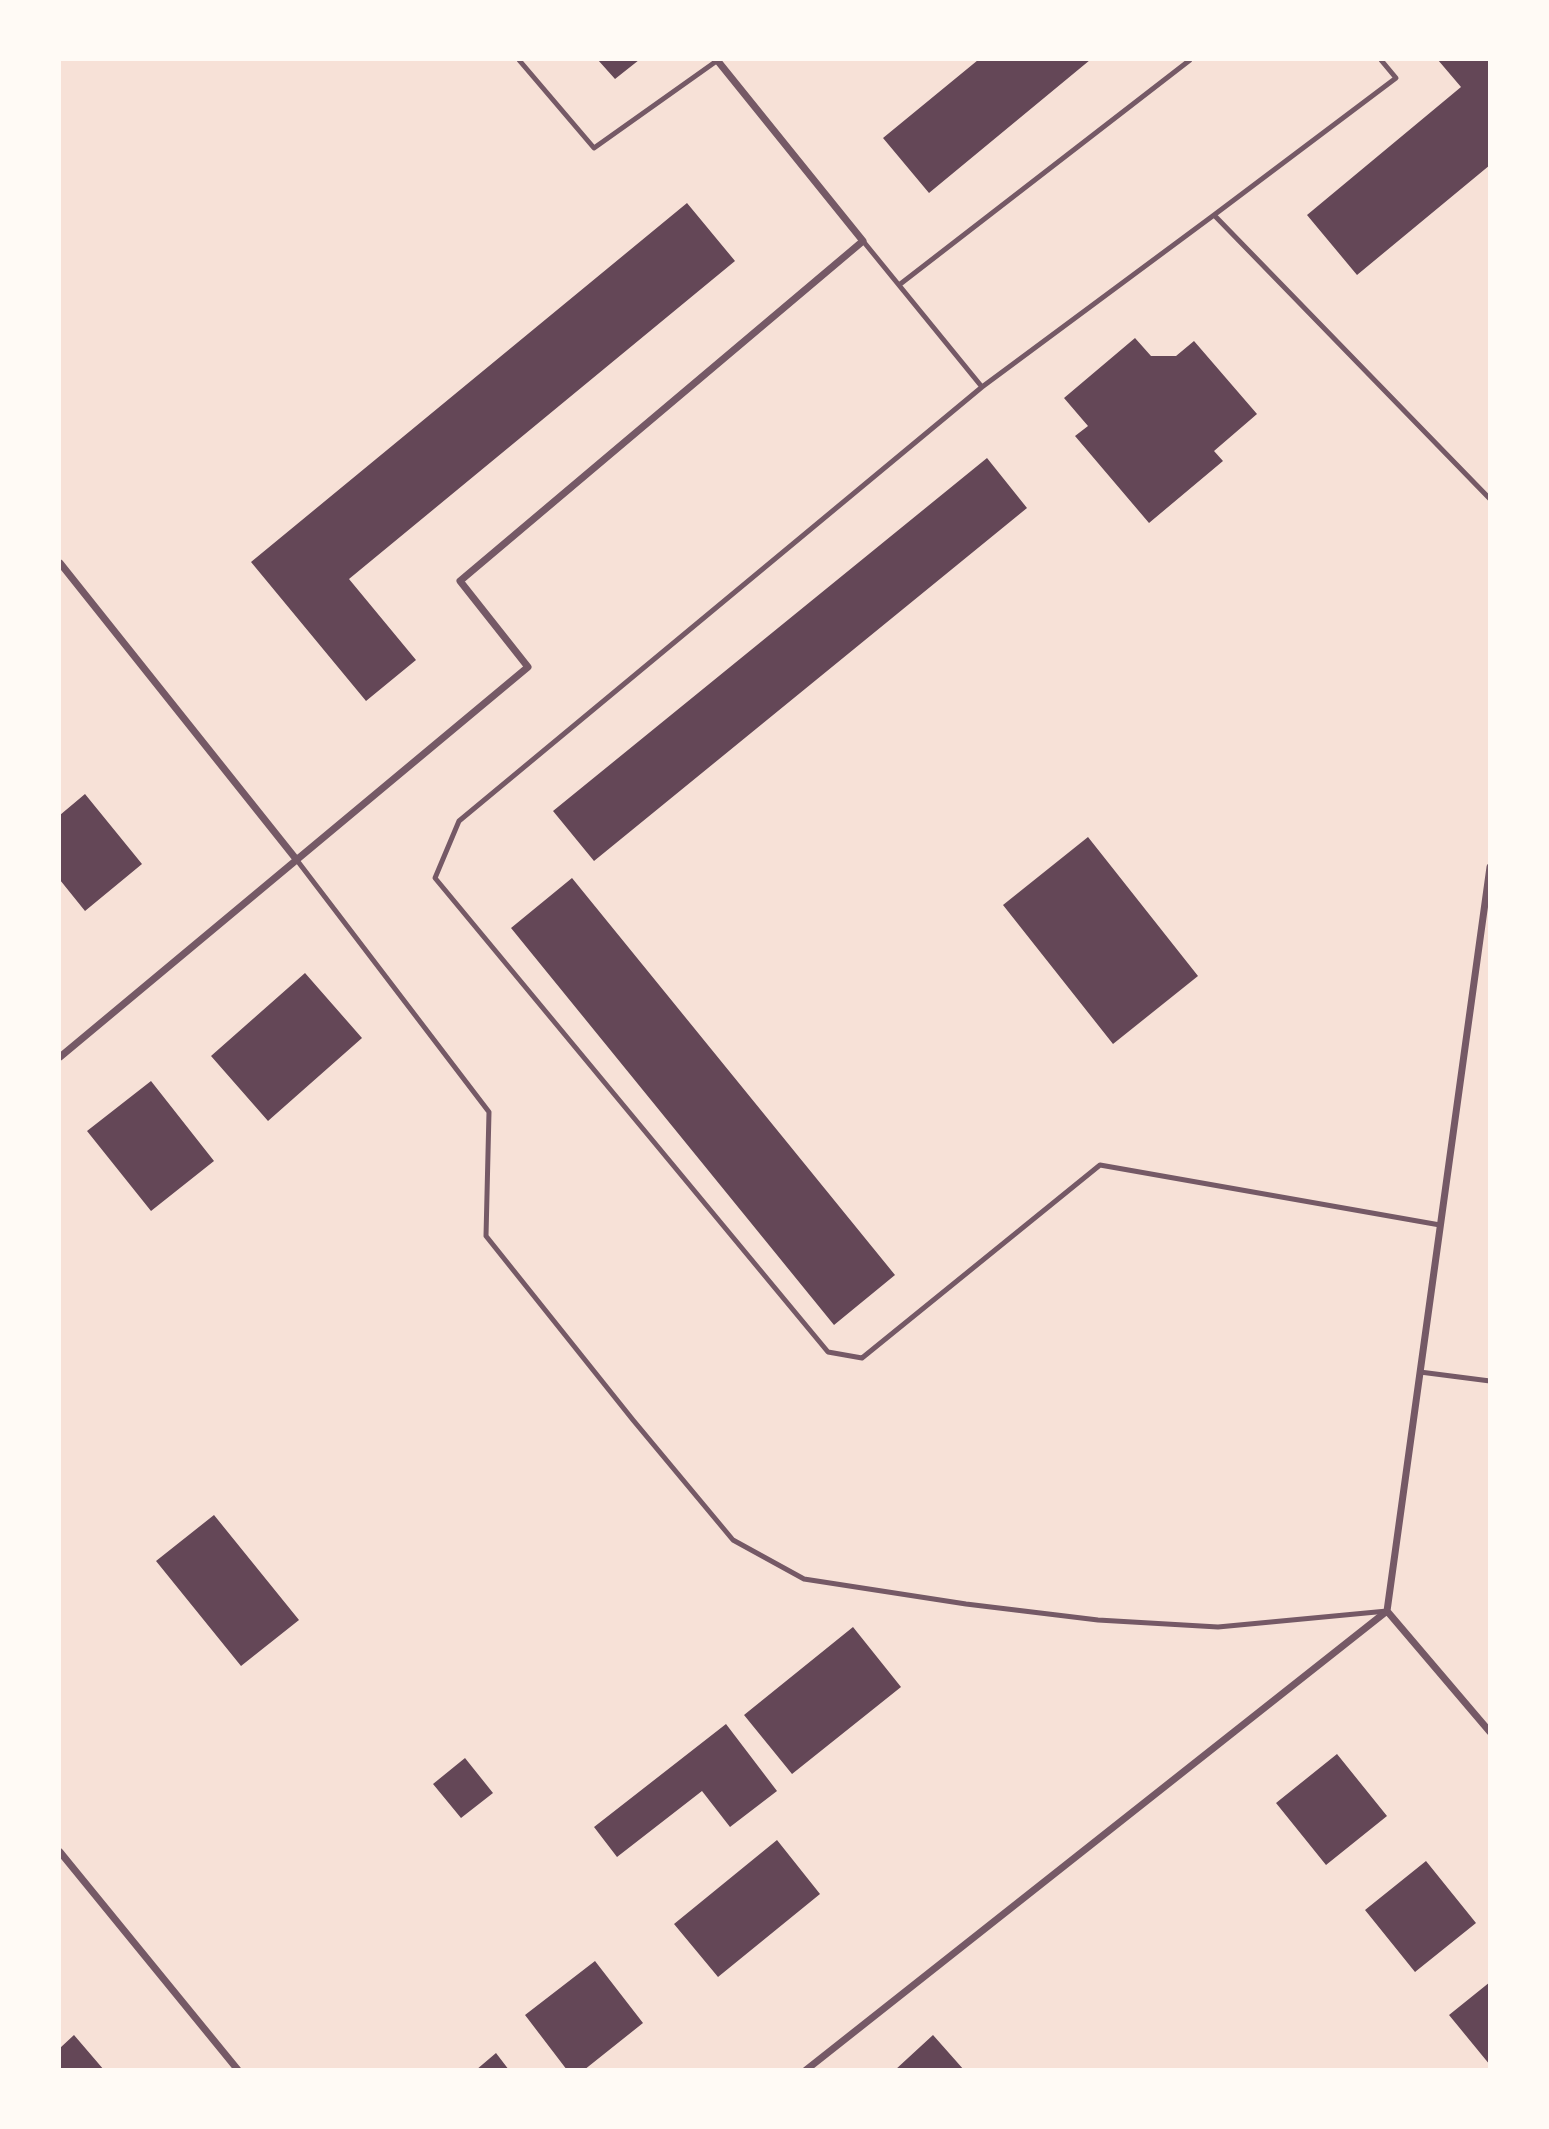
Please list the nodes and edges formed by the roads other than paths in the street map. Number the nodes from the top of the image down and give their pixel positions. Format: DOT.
graph roads {
  1 [pos="519,60"];
  2 [pos="717,60"];
  3 [pos="1190,60"];
  4 [pos="1381,60"];
  5 [pos="1214,215"];
  6 [pos="863,240"];
  7 [pos="899,285"];
  8 [pos="982,387"];
  9 [pos="1489,499"];
  10 [pos="60,563"];
  11 [pos="296,859"];
  12 [pos="1489,867"];
  13 [pos="60,1056"];
  14 [pos="1440,1225"];
  15 [pos="1420,1372"];
  16 [pos="1489,1381"];
  17 [pos="1387,1611"];
  18 [pos="1489,1732"];
  19 [pos="60,1853"];
  20 [pos="238,2070"];
  21 [pos="806,2070"];
  1 -- 2 [label="lane"];
  2 -- 6 [label="street"];
  3 -- 7 [label="lane"];
  4 -- 5 [label="lane"];
  5 -- 8 [label="lane"];
  5 -- 9 [label="lane"];
  6 -- 7 [label="lane"];
  6 -- 11 [label="street"];
  7 -- 8 [label="lane"];
  8 -- 14 [label="lane"];
  10 -- 11 [label="street"];
  11 -- 13 [label="street"];
  11 -- 17 [label="lane"];
  12 -- 14 [label="street"];
  14 -- 15 [label="street"];
  15 -- 16 [label="lane"];
  15 -- 17 [label="street"];
  17 -- 18 [label="street"];
  17 -- 21 [label="street"];
  19 -- 20 [label="street"];
}
